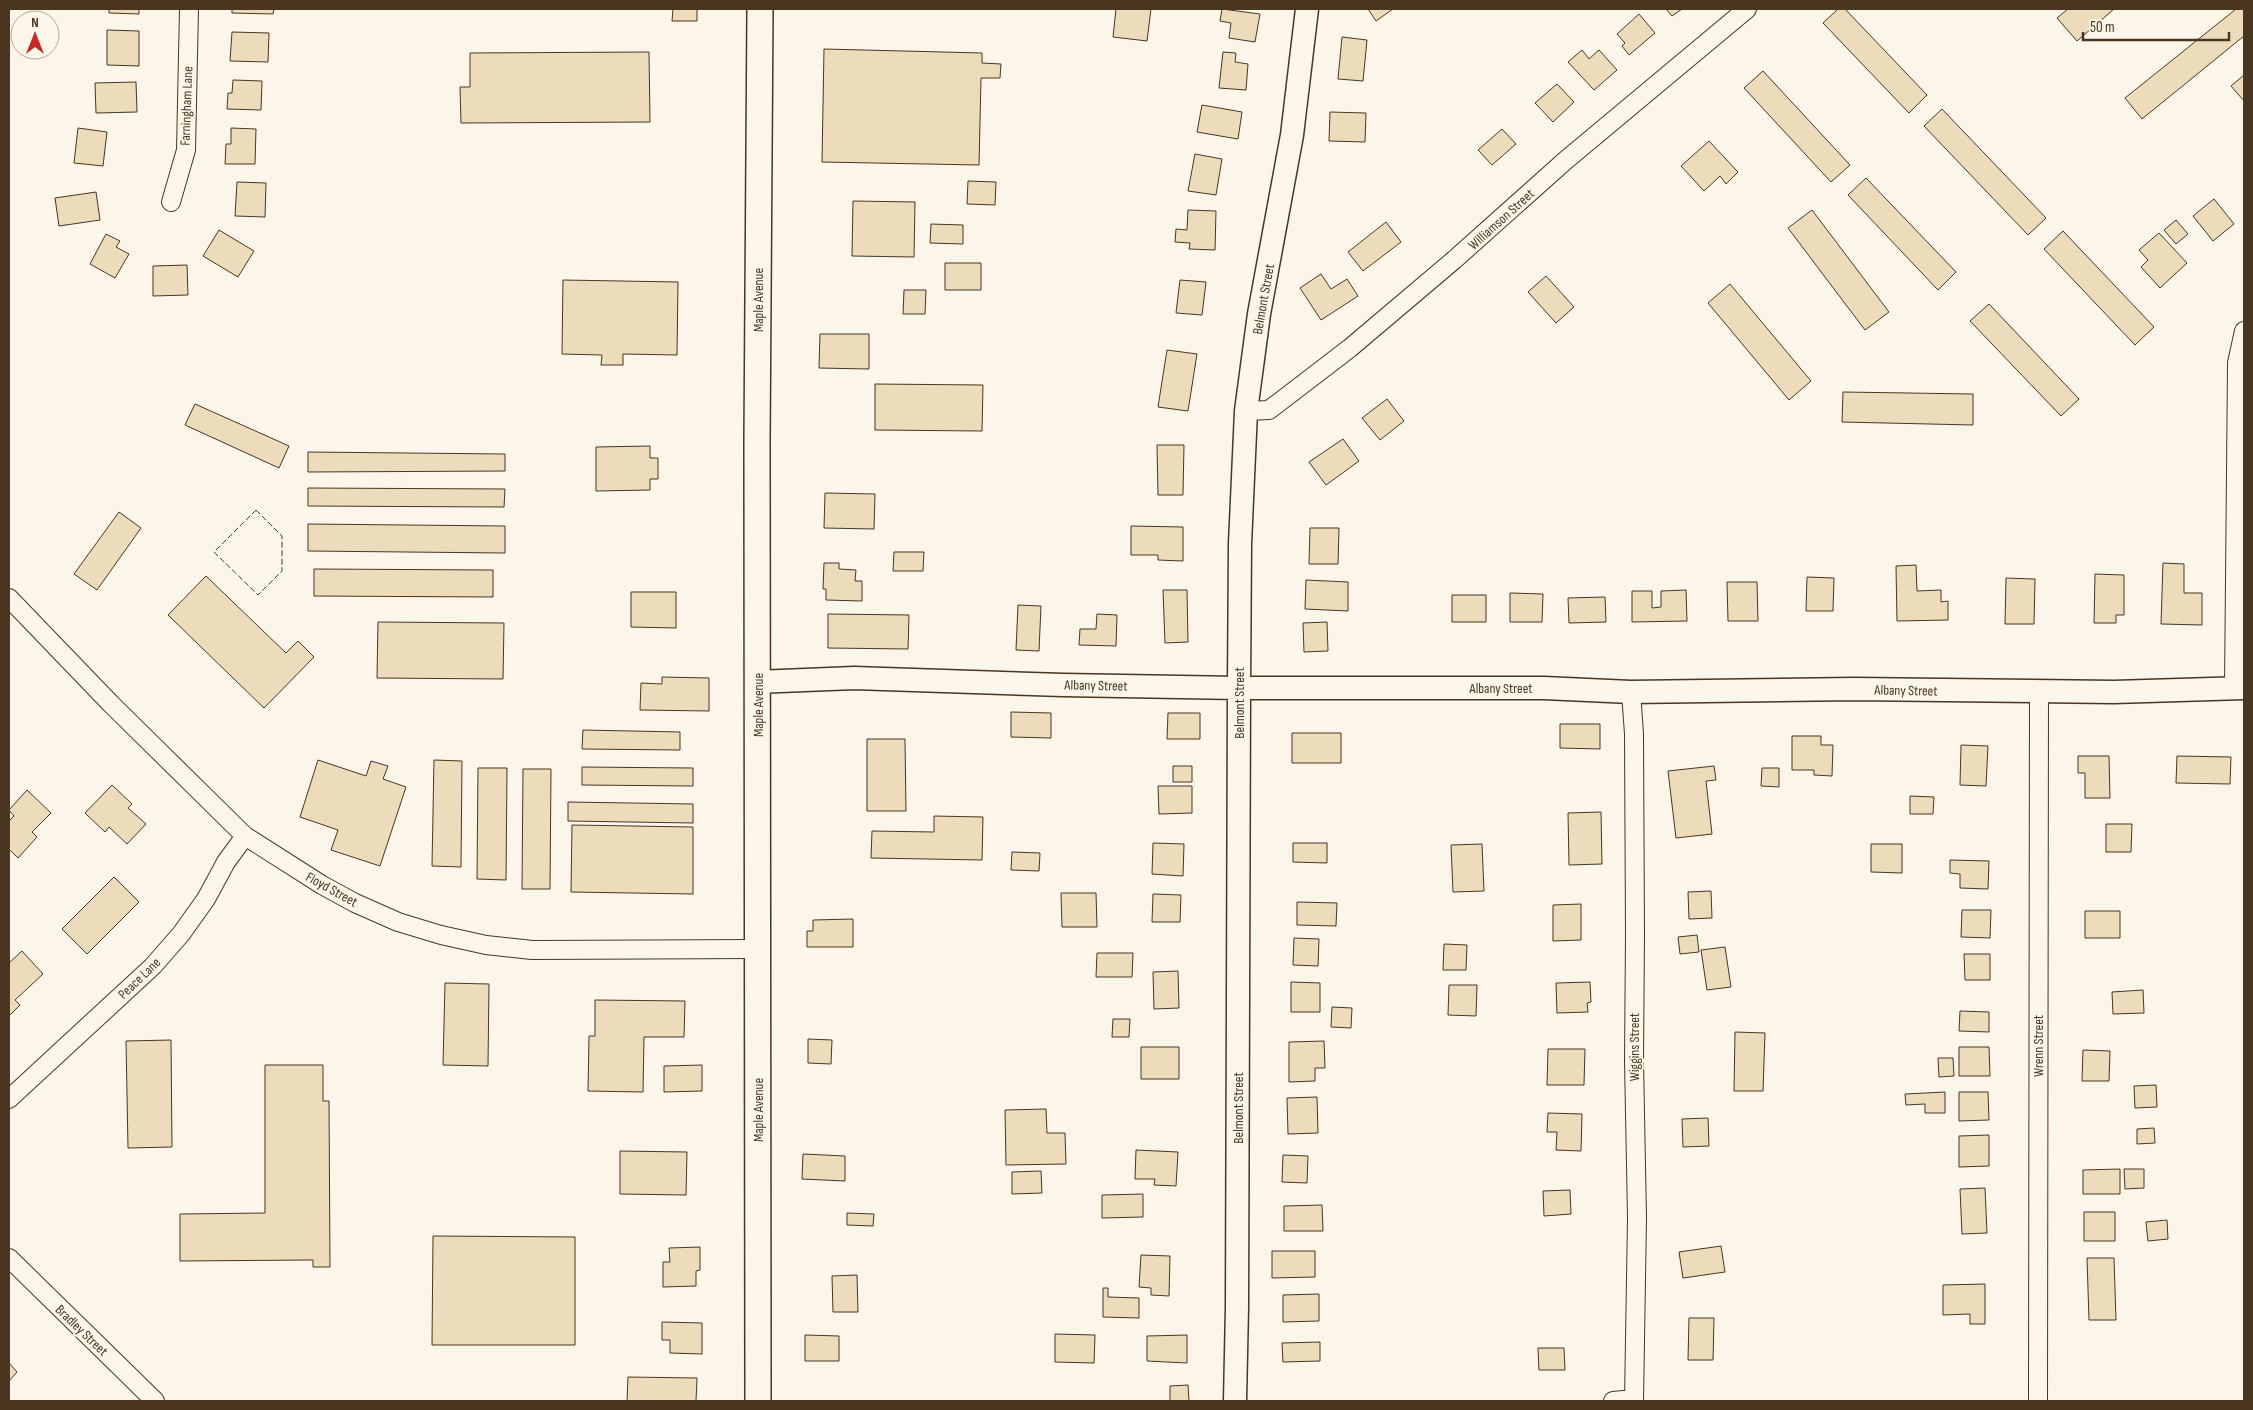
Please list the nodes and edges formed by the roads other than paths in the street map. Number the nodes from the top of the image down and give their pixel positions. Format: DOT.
graph roads {
  1 [pos="188,9"];
  2 [pos="760,9"];
  3 [pos="1307,9"];
  4 [pos="1747,9"];
  5 [pos="171,202"];
  6 [pos="2244,331"];
  7 [pos="1246,411"];
  8 [pos="9,598"];
  9 [pos="758,682"];
  10 [pos="1238,688"];
  11 [pos="2239,688"];
  12 [pos="1631,692"];
  13 [pos="2039,692"];
  14 [pos="245,836"];
  15 [pos="758,949"];
  16 [pos="9,1099"];
  17 [pos="9,1258"];
  18 [pos="1634,1400"];
  19 [pos="155,1401"];
  20 [pos="758,1401"];
  21 [pos="1235,1401"];
  22 [pos="1613,1401"];
  23 [pos="2038,1401"];
  1 -- 5 [label="street, Farningham Lane"];
  2 -- 9 [label="main road, Maple Avenue"];
  3 -- 7 [label="street, Belmont Street"];
  4 -- 7 [label="street, Williamson Street"];
  6 -- 11 [label="street"];
  7 -- 10 [label="street, Belmont Street"];
  8 -- 14 [label="street, Floyd Street"];
  9 -- 10 [label="street, Albany Street"];
  9 -- 15 [label="main road, Maple Avenue"];
  10 -- 12 [label="street, Albany Street"];
  10 -- 21 [label="street, Belmont Street"];
  11 -- 13 [label="street, Albany Street"];
  12 -- 13 [label="street, Albany Street"];
  12 -- 18 [label="street, Wiggins Street"];
  13 -- 23 [label="street, Wrenn Street"];
  14 -- 15 [label="street, Floyd Street"];
  14 -- 16 [label="street, Peace Lane"];
  15 -- 20 [label="main road, Maple Avenue"];
  17 -- 19 [label="street, Bradley Street"];
  18 -- 22 [label="street"];
}
